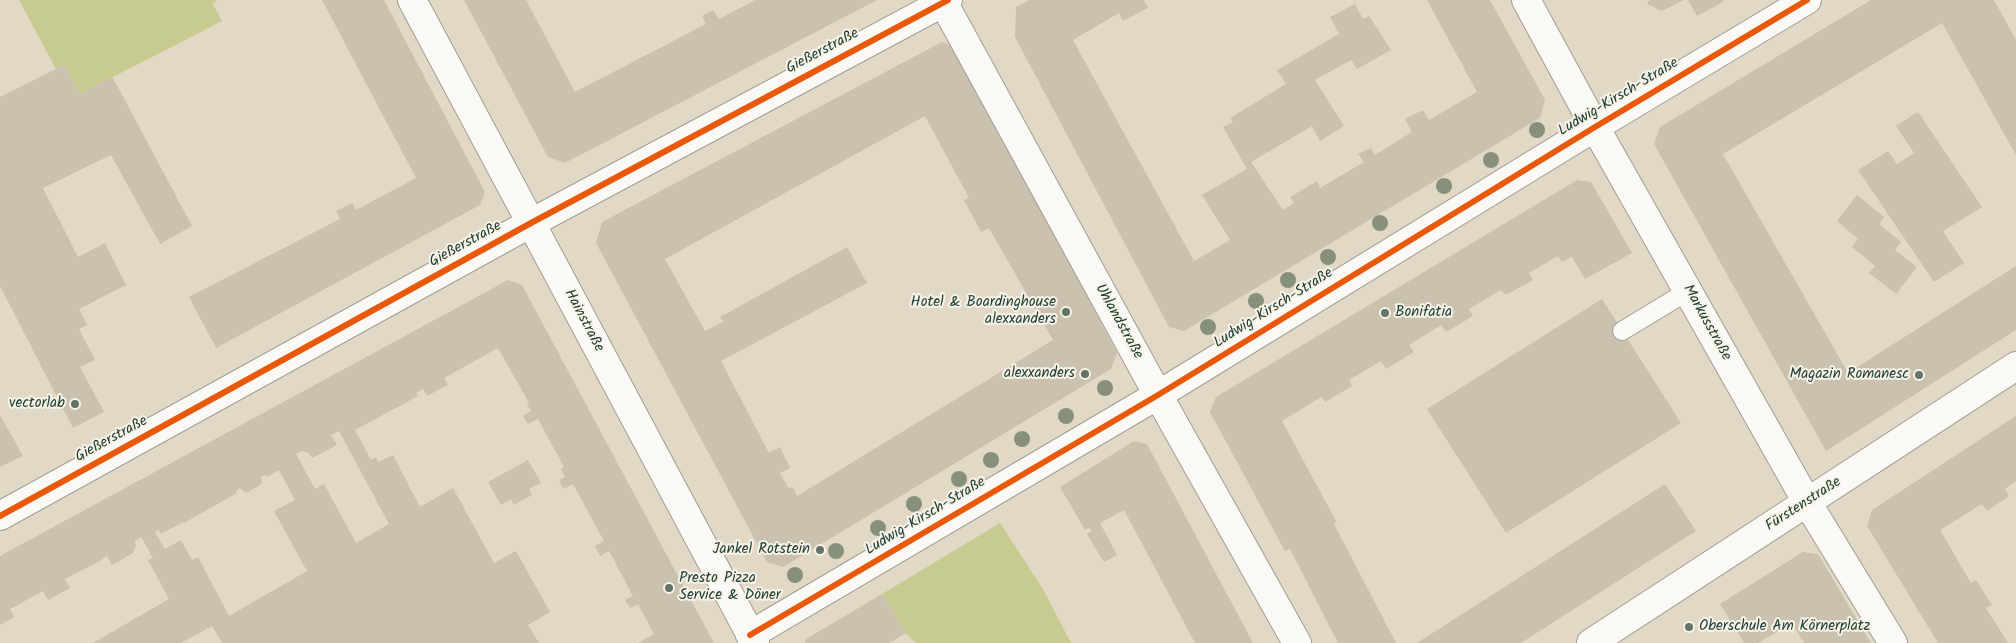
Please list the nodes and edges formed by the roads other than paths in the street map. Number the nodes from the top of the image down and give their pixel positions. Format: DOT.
graph roads {
  1 [pos="412,0"];
  2 [pos="1526,0"];
  3 [pos="1807,0"];
  4 [pos="944,1"];
  5 [pos="1595,127"];
  6 [pos="531,223"];
  7 [pos="1688,291"];
  8 [pos="1622,331"];
  9 [pos="2016,366"];
  10 [pos="1158,395"];
  11 [pos="1807,502"];
  12 [pos="0,516"];
  13 [pos="753,639"];
  14 [pos="1297,643"];
  15 [pos="1591,643"];
  16 [pos="1892,643"];
  1 -- 6 [label="street, Hainstraße"];
  2 -- 5 [label="street, Markusstraße"];
  3 -- 5 [label="street, Ludwig-Kirsch-Straße"];
  4 -- 6 [label="street, Gießerstraße"];
  4 -- 10 [label="street, Uhlandstraße"];
  5 -- 7 [label="street, Markusstraße"];
  5 -- 10 [label="street, Ludwig-Kirsch-Straße"];
  6 -- 12 [label="street, Gießerstraße"];
  6 -- 13 [label="street, Hainstraße"];
  7 -- 8 [label="lane"];
  7 -- 11 [label="street, Markusstraße"];
  9 -- 11 [label="street, Fürstenstraße"];
  10 -- 13 [label="street, Ludwig-Kirsch-Straße"];
  10 -- 14 [label="street, Uhlandstraße"];
  11 -- 15 [label="street, Fürstenstraße"];
  11 -- 16 [label="street, Markusstraße"];
}
